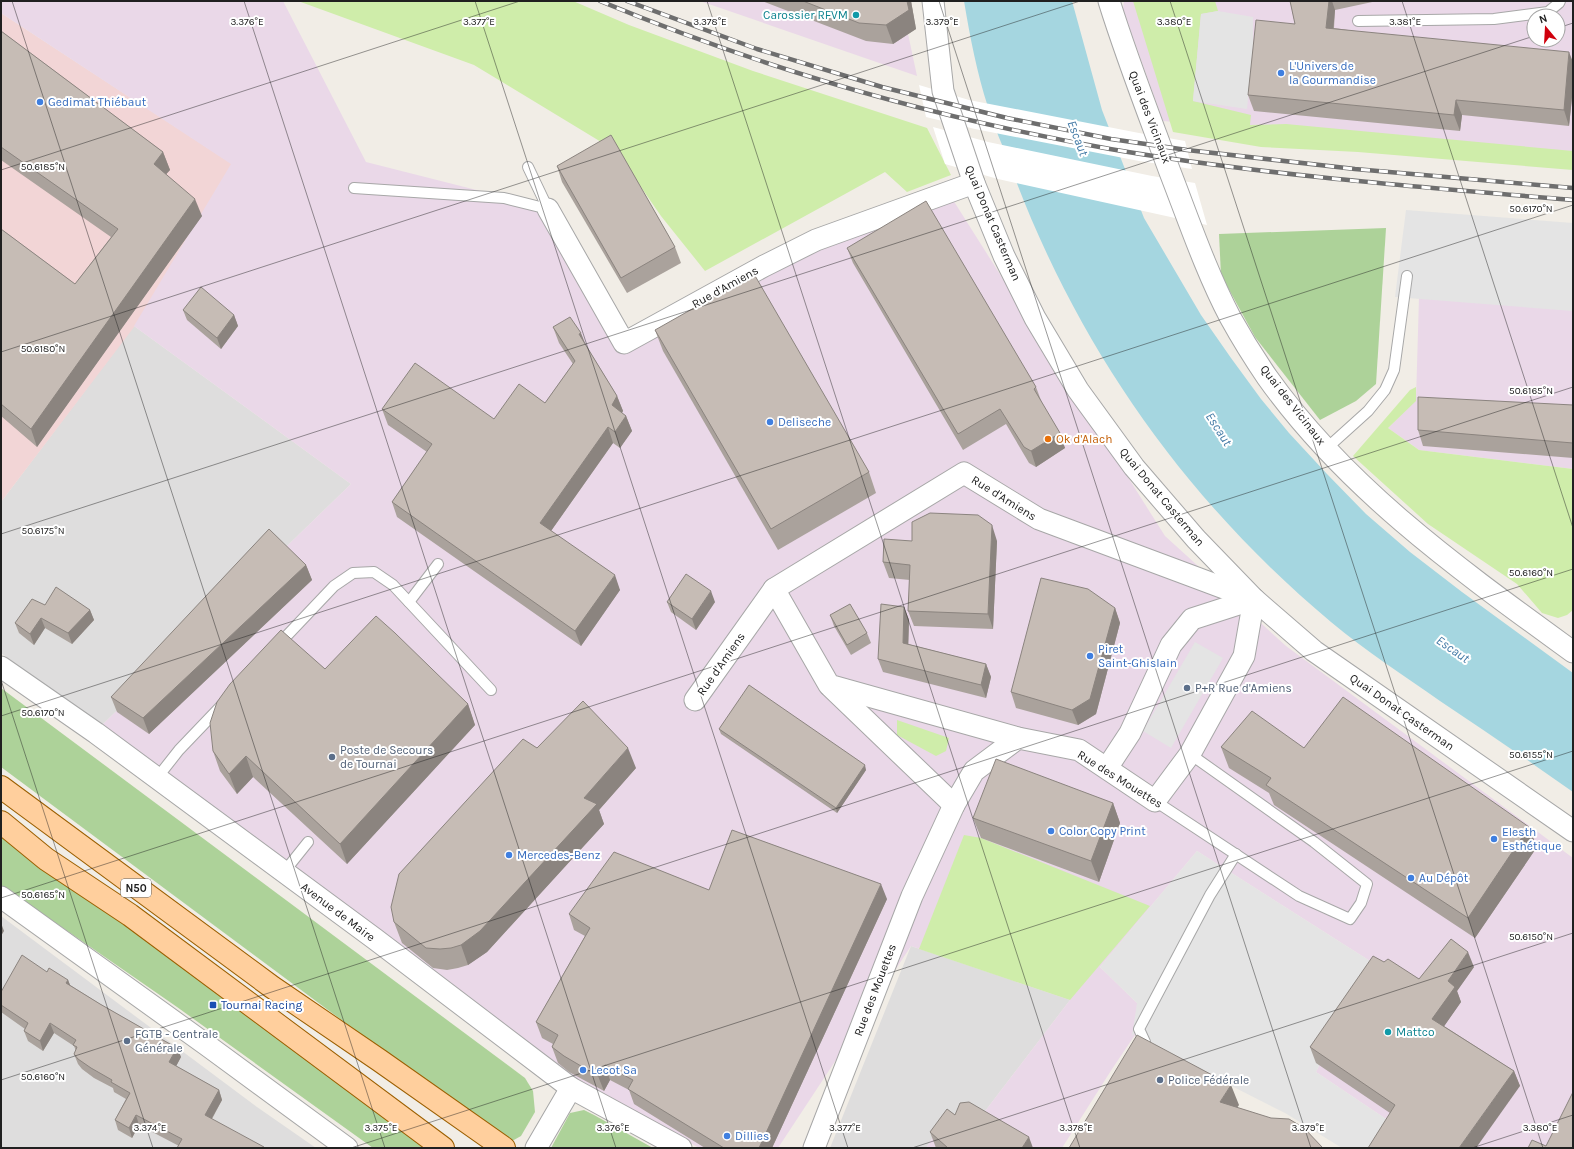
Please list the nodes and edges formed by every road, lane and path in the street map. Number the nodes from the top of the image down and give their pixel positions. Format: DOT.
graph roads {
  1 [pos="932,1"];
  2 [pos="1109,1"];
  3 [pos="1560,1"];
  4 [pos="1358,21"];
  5 [pos="528,166"];
  6 [pos="974,183"];
  7 [pos="354,188"];
  8 [pos="548,208"];
  9 [pos="1407,276"];
  10 [pos="1327,448"];
  11 [pos="438,564"];
  12 [pos="774,589"];
  13 [pos="1254,599"];
  14 [pos="409,602"];
  15 [pos="1572,649"];
  16 [pos="270,654"];
  17 [pos="1,667"];
  18 [pos="829,685"];
  19 [pos="491,690"];
  20 [pos="227,699"];
  21 [pos="695,700"];
  22 [pos="1018,738"];
  23 [pos="1190,754"];
  24 [pos="1107,768"];
  25 [pos="157,778"];
  26 [pos="1,787"];
  27 [pos="1155,801"];
  28 [pos="954,805"];
  29 [pos="1,822"];
  30 [pos="1573,831"];
  31 [pos="308,842"];
  32 [pos="1236,854"];
  33 [pos="284,872"];
  34 [pos="1,897"];
  35 [pos="1145,1042"];
  36 [pos="571,1088"];
  37 [pos="348,1148"];
  38 [pos="443,1148"];
  39 [pos="504,1148"];
  40 [pos="536,1148"];
  41 [pos="681,1148"];
  42 [pos="814,1148"];
  1 -- 6 [label="street, Quai Donat Casterman"];
  2 -- 10 [label="street, Quai des Vicinaux"];
  3 -- 4 [label="lane"];
  5 -- 8 [label="lane"];
  6 -- 8 [label="street, Rue d'Amiens"];
  6 -- 13 [label="street, Quai Donat Casterman"];
  7 -- 8 [label="lane"];
  9 -- 10 [label="lane"];
  10 -- 15 [label="street, Quai des Vicinaux"];
  11 -- 14 [label="lane"];
  12 -- 13 [label="street, Rue d'Amiens"];
  12 -- 18 [label="street"];
  12 -- 21 [label="street, Rue d'Amiens"];
  13 -- 23 [label="street"];
  13 -- 24 [label="street"];
  13 -- 30 [label="street, Quai Donat Casterman"];
  14 -- 16 [label="lane"];
  14 -- 19 [label="lane"];
  17 -- 25 [label="street, Avenue de Maire"];
  18 -- 22 [label="street"];
  18 -- 28 [label="street"];
  20 -- 25 [label="lane"];
  22 -- 24 [label="street, Rue des Mouettes"];
  22 -- 28 [label="street, Rue des Mouettes"];
  23 -- 27 [label="street"];
  23 -- 32 [label="lane, Rue des Mouettes"];
  24 -- 27 [label="street, Rue des Mouettes"];
  25 -- 33 [label="street, Avenue de Maire"];
  26 -- 39 [label="main road, N50"];
  27 -- 32 [label="lane, Rue des Mouettes"];
  28 -- 42 [label="street, Rue des Mouettes"];
  29 -- 38 [label="main road, N50"];
  31 -- 33 [label="lane"];
  32 -- 35 [label="lane"];
  33 -- 36 [label="street, Avenue de Maire"];
  34 -- 37 [label="street"];
  36 -- 40 [label="street"];
  36 -- 41 [label="street, Avenue de Maire"];
}
